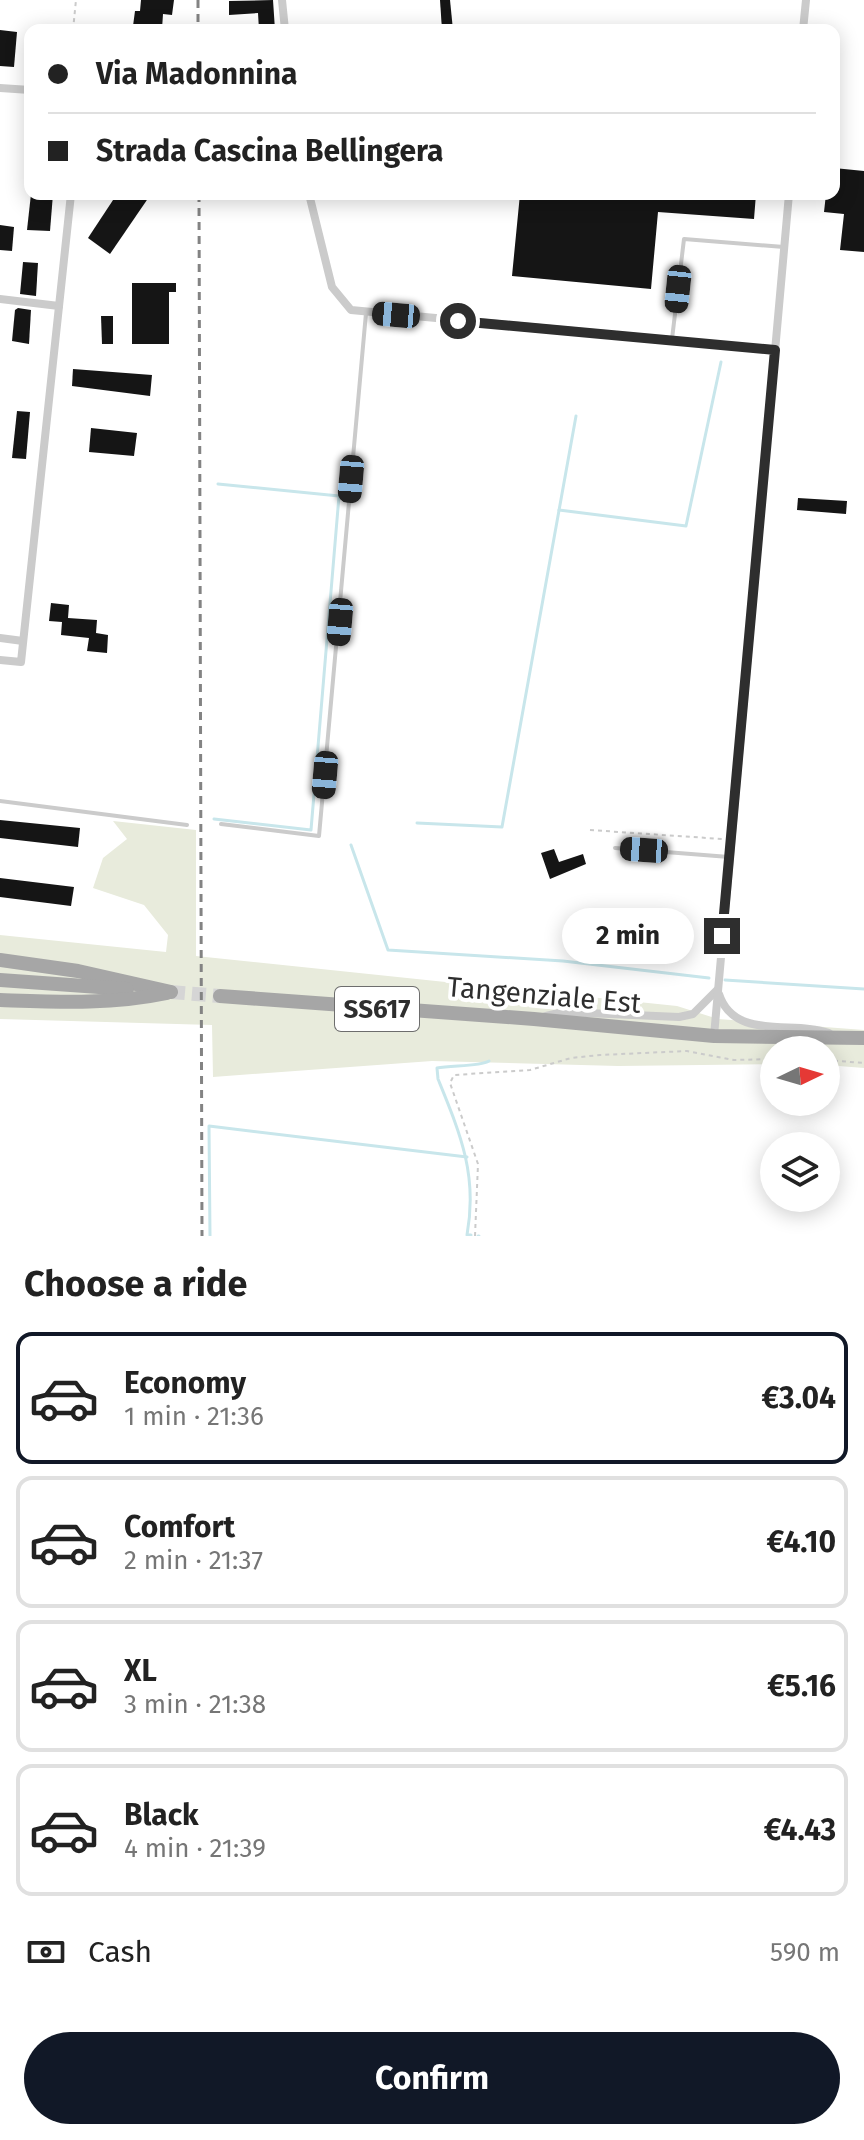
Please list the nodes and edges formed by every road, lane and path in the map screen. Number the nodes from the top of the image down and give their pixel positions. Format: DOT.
graph roads {
  1 [pos="76,0"];
  2 [pos="282,0"];
  3 [pos="806,0"];
  4 [pos="74,24"];
  5 [pos="284,24"];
  6 [pos="804,24"];
  7 [pos="0,88"];
  8 [pos="24,90"];
  9 [pos="70,200"];
  10 [pos="310,200"];
  11 [pos="788,200"];
  12 [pos="784,247"];
  13 [pos="0,299"];
  14 [pos="59,306"];
  15 [pos="366,313"];
  16 [pos="672,340"];
  17 [pos="775,350"];
  18 [pos="0,638"];
  19 [pos="23,641"];
  20 [pos="0,660"];
  21 [pos="0,801"];
  22 [pos="221,824"];
  23 [pos="187,825"];
  24 [pos="590,830"];
  25 [pos="731,838"];
  26 [pos="615,848"];
  27 [pos="729,857"];
  28 [pos="0,960"];
  29 [pos="0,980"];
  30 [pos="718,989"];
  31 [pos="171,992"];
  32 [pos="220,996"];
  33 [pos="0,1000"];
  34 [pos="534,1019"];
  35 [pos="714,1036"];
  36 [pos="844,1038"];
  37 [pos="864,1038"];
  38 [pos="760,1059"];
  39 [pos="840,1061"];
  40 [pos="864,1063"];
  41 [pos="475,1236"];
  1 -- 4 [label="path"];
  2 -- 5 [label="street"];
  3 -- 6 [label="street"];
  7 -- 8 [label="street"];
  9 -- 14 [label="street"];
  10 -- 15 [label="street"];
  11 -- 12 [label="street"];
  12 -- 16 [label="lane"];
  12 -- 17 [label="street"];
  13 -- 14 [label="street"];
  14 -- 19 [label="street"];
  15 -- 16 [label="street"];
  15 -- 22 [label="lane"];
  16 -- 17 [label="street"];
  17 -- 25 [label="street"];
  18 -- 19 [label="street"];
  19 -- 20 [label="street"];
  21 -- 23 [label="lane"];
  24 -- 25 [label="path"];
  25 -- 27 [label="street"];
  26 -- 27 [label="lane"];
  27 -- 30 [label="street"];
  28 -- 31 [label="main road"];
  29 -- 31 [label="main road"];
  30 -- 34 [label="street"];
  30 -- 35 [label="street"];
  30 -- 36 [label="street"];
  31 -- 33 [label="main road"];
  32 -- 34 [label="main road, Tangenziale Est / SS617"];
  34 -- 35 [label="main road, Tangenziale Est / SS617"];
  35 -- 36 [label="main road, Tangenziale Est / SS617"];
  36 -- 37 [label="main road, Tangenziale Est / SS617"];
  38 -- 41 [label="path"];
  39 -- 40 [label="path"];
}
